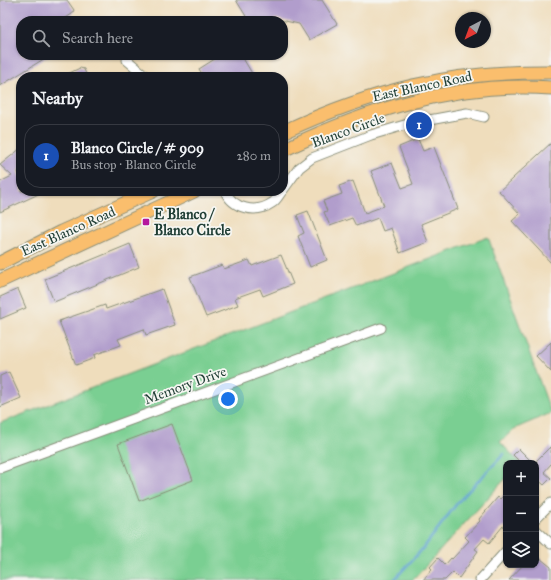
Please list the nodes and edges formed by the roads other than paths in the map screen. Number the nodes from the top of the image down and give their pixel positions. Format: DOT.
graph roads {
  1 [pos="127,60"];
  2 [pos="141,72"];
  3 [pos="551,72"];
  4 [pos="551,88"];
  5 [pos="484,117"];
  6 [pos="288,130"];
  7 [pos="288,148"];
  8 [pos="288,183"];
  9 [pos="142,196"];
  10 [pos="183,196"];
  11 [pos="229,196"];
  12 [pos="279,196"];
  13 [pos="0,263"];
  14 [pos="0,281"];
  15 [pos="381,328"];
  16 [pos="0,468"];
  17 [pos="551,503"];
  18 [pos="539,515"];
  19 [pos="538,532"];
  20 [pos="551,544"];
  21 [pos="503,554"];
  22 [pos="480,580"];
  1 -- 2 [label="street"];
  3 -- 6 [label="highway, East Blanco Road"];
  4 -- 7 [label="highway, East Blanco Road"];
  5 -- 8 [label="street, Blanco Circle"];
  9 -- 13 [label="highway, East Blanco Road"];
  10 -- 14 [label="highway, East Blanco Road"];
  11 -- 12 [label="street, Blanco Circle"];
  15 -- 16 [label="street, Memory Drive"];
  17 -- 18 [label="street"];
  19 -- 20 [label="street"];
  21 -- 22 [label="street"];
}
